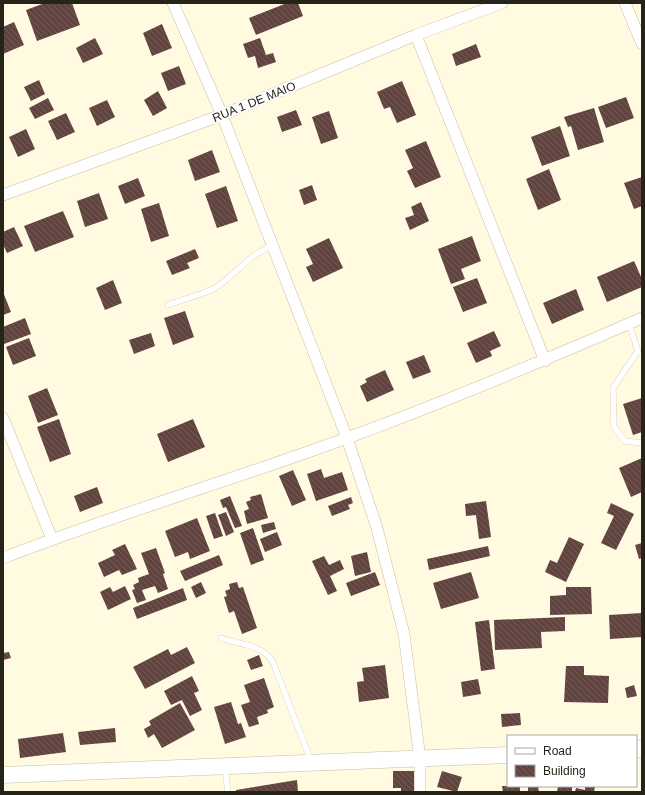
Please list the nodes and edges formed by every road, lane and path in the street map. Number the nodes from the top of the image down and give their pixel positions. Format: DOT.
graph roads {
  1 [pos="173,3"];
  2 [pos="502,3"];
  3 [pos="625,3"];
  4 [pos="416,35"];
  5 [pos="642,44"];
  6 [pos="222,116"];
  7 [pos="3,195"];
  8 [pos="272,246"];
  9 [pos="168,305"];
  10 [pos="642,318"];
  11 [pos="629,324"];
  12 [pos="640,351"];
  13 [pos="545,361"];
  14 [pos="3,418"];
  15 [pos="347,438"];
  16 [pos="642,443"];
  17 [pos="52,539"];
  18 [pos="3,558"];
  19 [pos="221,638"];
  20 [pos="507,755"];
  21 [pos="420,760"];
  22 [pos="312,763"];
  23 [pos="225,767"];
  24 [pos="3,775"];
  25 [pos="228,792"];
  26 [pos="420,792"];
  1 -- 6 [label="street"];
  2 -- 4 [label="street, RUA 1 DE MAIO"];
  3 -- 5 [label="street"];
  4 -- 6 [label="street, RUA 1 DE MAIO"];
  4 -- 13 [label="street"];
  6 -- 7 [label="street, RUA 1 DE MAIO"];
  6 -- 8 [label="street"];
  8 -- 9 [label="lane"];
  8 -- 15 [label="street"];
  10 -- 11 [label="street"];
  11 -- 12 [label="lane"];
  11 -- 13 [label="street"];
  12 -- 16 [label="lane"];
  13 -- 15 [label="street"];
  14 -- 17 [label="street"];
  15 -- 17 [label="street"];
  15 -- 21 [label="street"];
  17 -- 18 [label="street"];
  19 -- 22 [label="lane"];
  20 -- 21 [label="main road"];
  21 -- 22 [label="main road"];
  21 -- 26 [label="street"];
  22 -- 23 [label="main road"];
  23 -- 24 [label="main road"];
  23 -- 25 [label="lane"];
}
